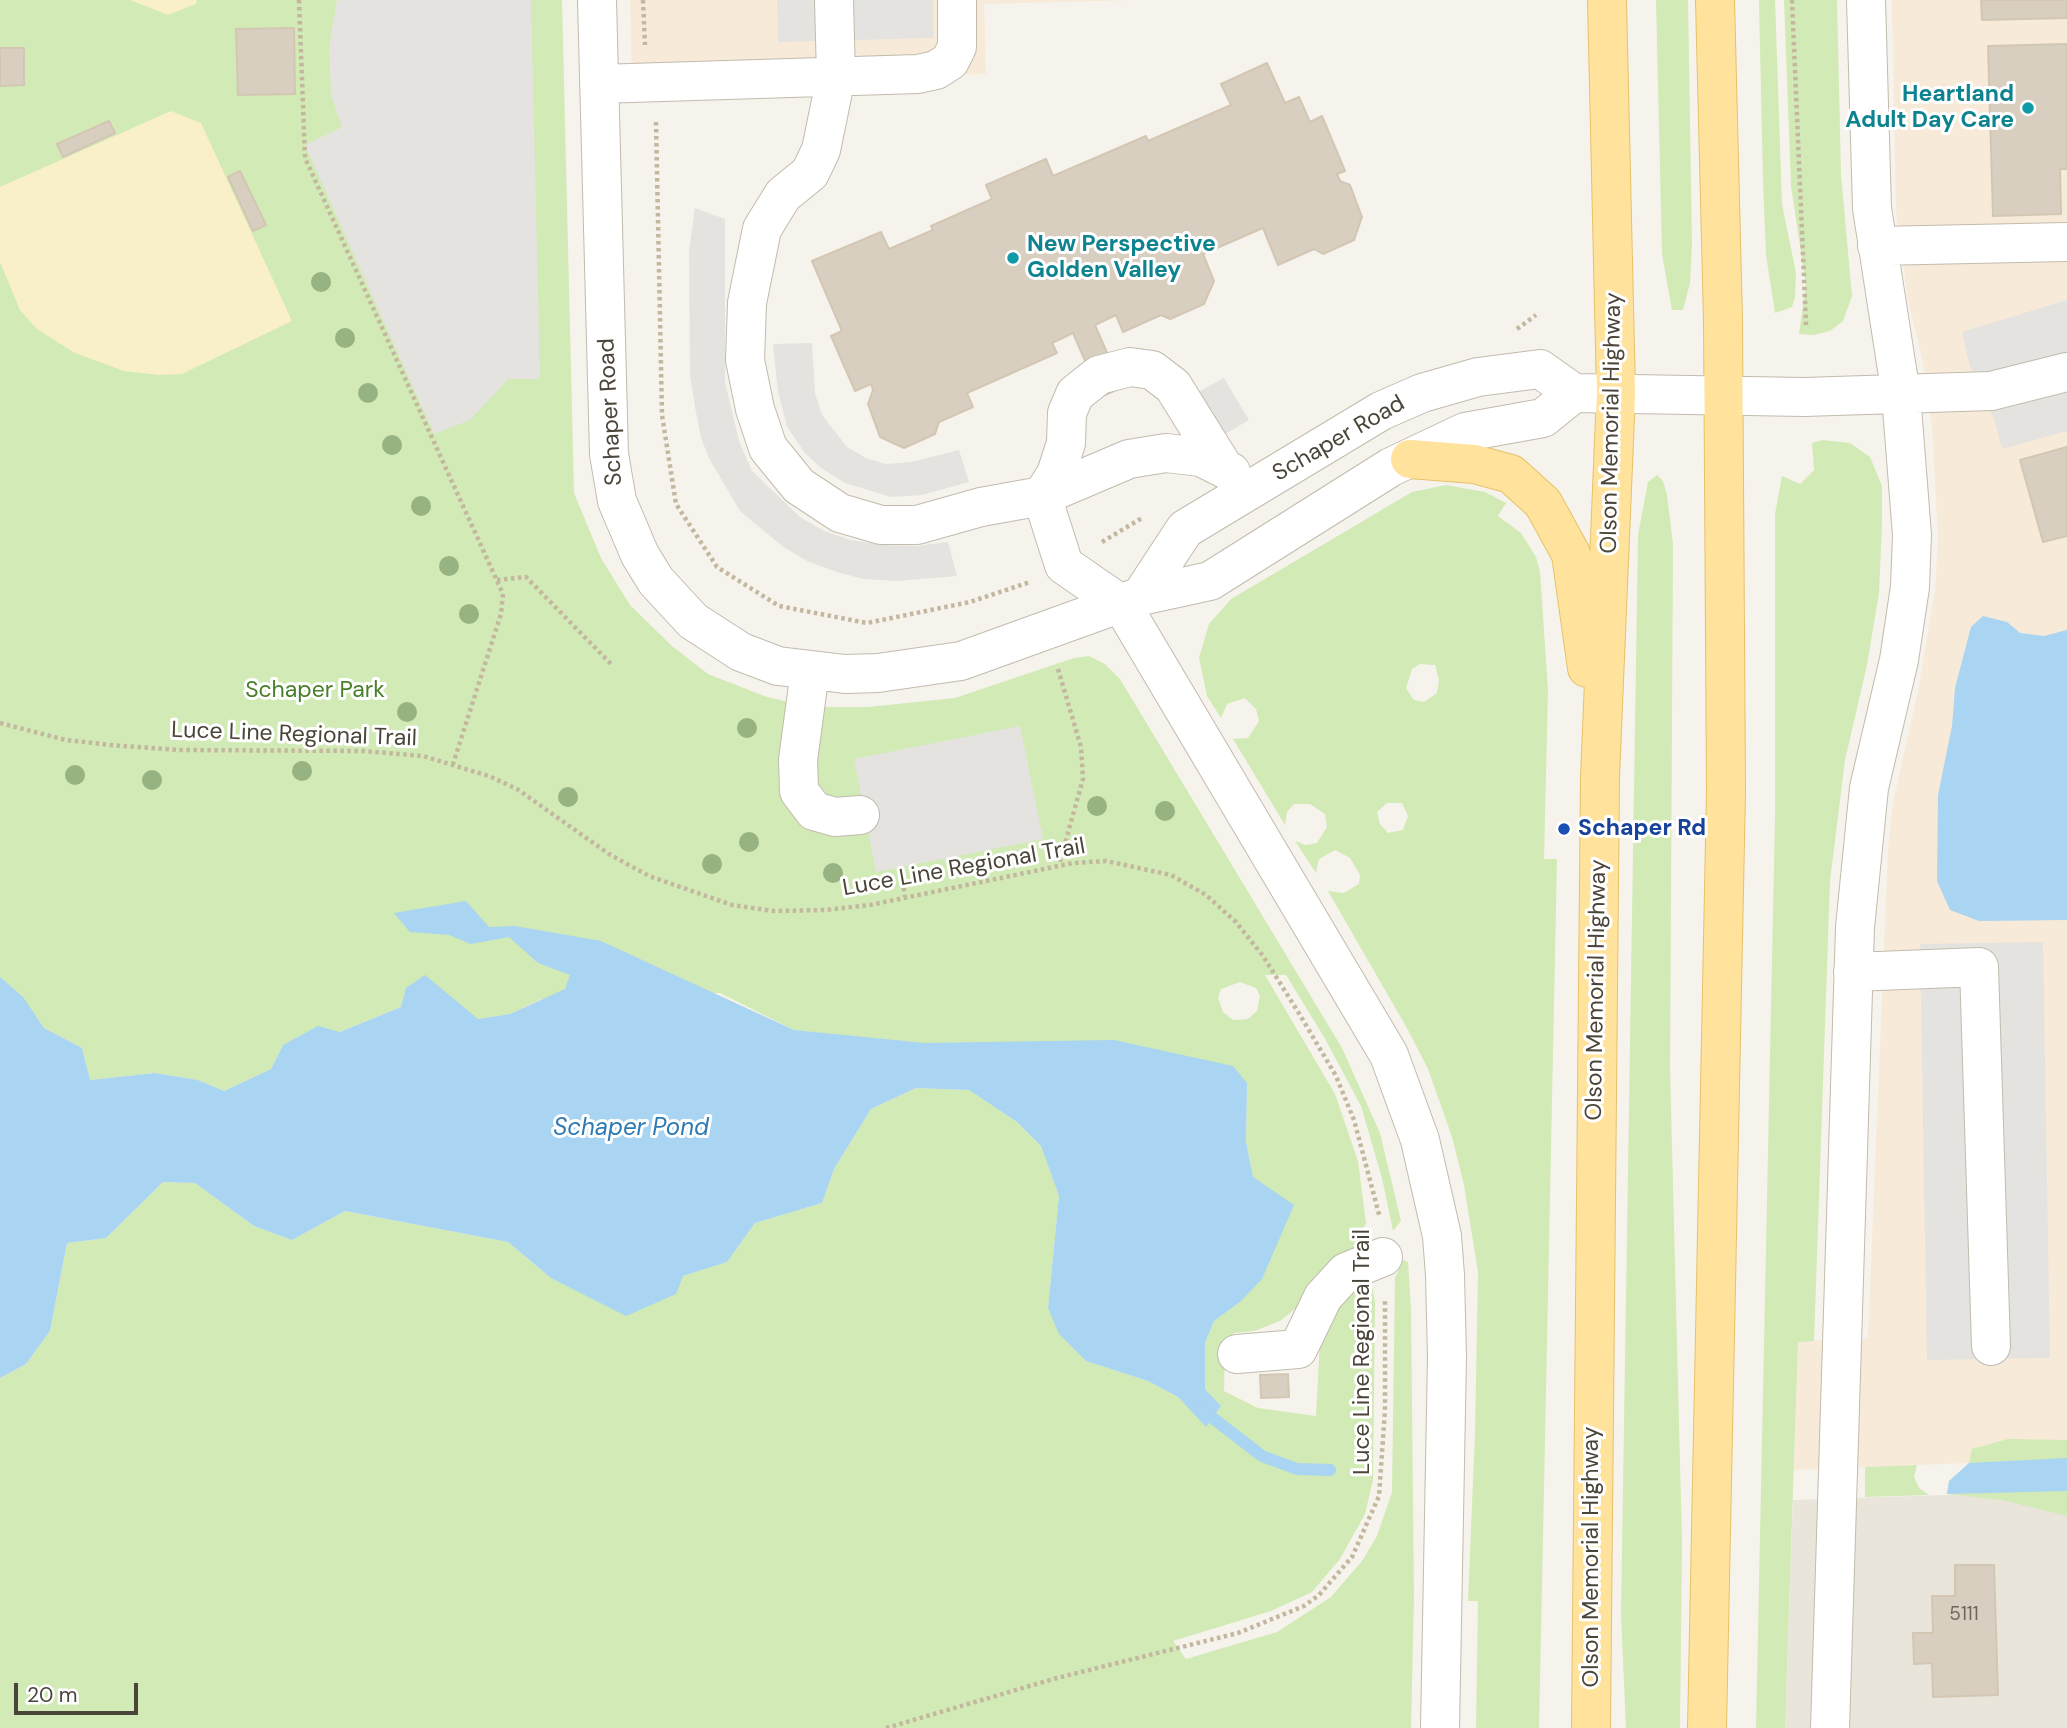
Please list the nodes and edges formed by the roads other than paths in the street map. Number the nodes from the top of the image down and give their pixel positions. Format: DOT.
graph roads {
  1 [pos="597,0"];
  2 [pos="834,0"];
  3 [pos="957,0"];
  4 [pos="1607,0"];
  5 [pos="1715,0"];
  6 [pos="1866,0"];
  7 [pos="836,77"];
  8 [pos="599,84"];
  9 [pos="2067,242"];
  10 [pos="1877,246"];
  11 [pos="2067,372"];
  12 [pos="1574,393"];
  13 [pos="1616,393"];
  14 [pos="1723,395"];
  15 [pos="1901,395"];
  16 [pos="1410,459"];
  17 [pos="1240,478"];
  18 [pos="1042,496"];
  19 [pos="1131,600"];
  20 [pos="810,671"];
  21 [pos="1600,777"];
  22 [pos="860,815"];
  23 [pos="1853,972"];
  24 [pos="1383,1257"];
  25 [pos="1991,1346"];
  26 [pos="1237,1354"];
  27 [pos="1440,1728"];
  28 [pos="1591,1728"];
  29 [pos="1707,1728"];
  30 [pos="1830,1728"];
  1 -- 8 [label="street, Schaper Road"];
  2 -- 7 [label="street"];
  3 -- 7 [label="street"];
  4 -- 13 [label="main road, Olson Memorial Highway"];
  5 -- 14 [label="main road"];
  6 -- 10 [label="street"];
  7 -- 8 [label="street"];
  7 -- 18 [label="street"];
  8 -- 20 [label="street, Schaper Road"];
  9 -- 10 [label="street"];
  10 -- 15 [label="street"];
  11 -- 15 [label="street"];
  12 -- 13 [label="street"];
  12 -- 16 [label="street, Schaper Road"];
  12 -- 17 [label="street, Schaper Road"];
  13 -- 14 [label="street"];
  13 -- 21 [label="main road, Olson Memorial Highway"];
  14 -- 15 [label="street"];
  14 -- 29 [label="main road"];
  15 -- 23 [label="street"];
  16 -- 19 [label="street, Schaper Road"];
  16 -- 21 [label="main road"];
  17 -- 18 [label="street"];
  17 -- 18 [label="street"];
  17 -- 19 [label="street, Schaper Road"];
  18 -- 19 [label="street"];
  19 -- 20 [label="street, Schaper Road"];
  19 -- 27 [label="street"];
  20 -- 22 [label="street"];
  21 -- 28 [label="main road, Olson Memorial Highway"];
  23 -- 25 [label="street"];
  23 -- 30 [label="street"];
  24 -- 26 [label="street"];
}
